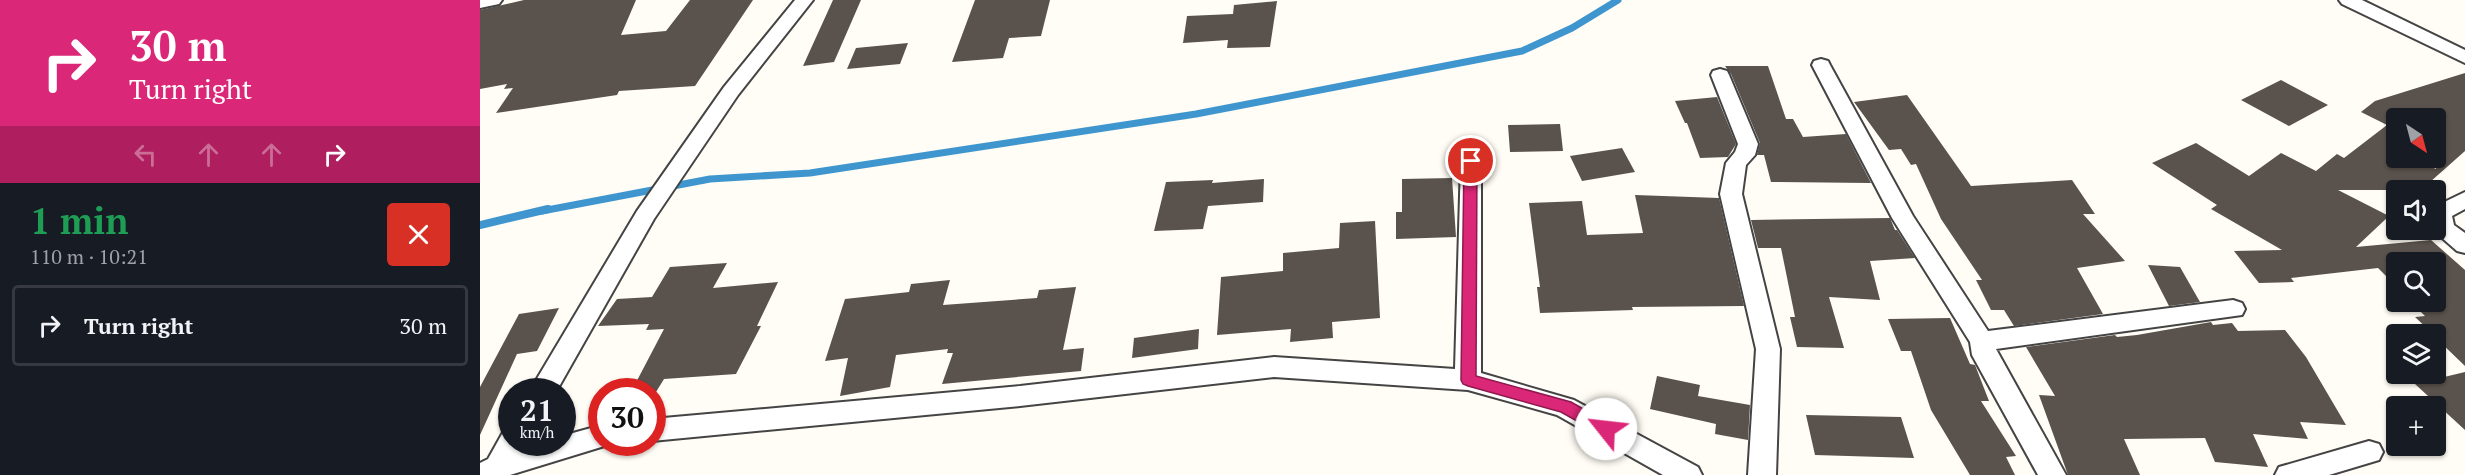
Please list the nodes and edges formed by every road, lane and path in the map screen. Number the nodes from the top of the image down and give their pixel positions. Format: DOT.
graph roads {
  1 [pos="804,0"];
  2 [pos="2348,0"];
  3 [pos="2465,57"];
  4 [pos="1821,65"];
  5 [pos="1720,75"];
  6 [pos="1471,161"];
  7 [pos="2465,200"];
  8 [pos="2465,245"];
  9 [pos="2233,309"];
  10 [pos="1982,341"];
  11 [pos="550,378"];
  12 [pos="1468,380"];
  13 [pos="666,429"];
  14 [pos="588,440"];
  15 [pos="2369,452"];
  16 [pos="501,456"];
  17 [pos="490,471"];
  18 [pos="1688,475"];
  19 [pos="1762,475"];
  20 [pos="2052,475"];
  21 [pos="2289,475"];
  1 -- 11 [label="street"];
  2 -- 3 [label="street"];
  4 -- 10 [label="street"];
  5 -- 19 [label="street"];
  6 -- 12 [label="street"];
  7 -- 8 [label="street"];
  9 -- 10 [label="street"];
  10 -- 20 [label="street"];
  12 -- 13 [label="street"];
  12 -- 18 [label="street"];
  14 -- 17 [label="street"];
  15 -- 21 [label="street"];
  16 -- 17 [label="street"];
}
